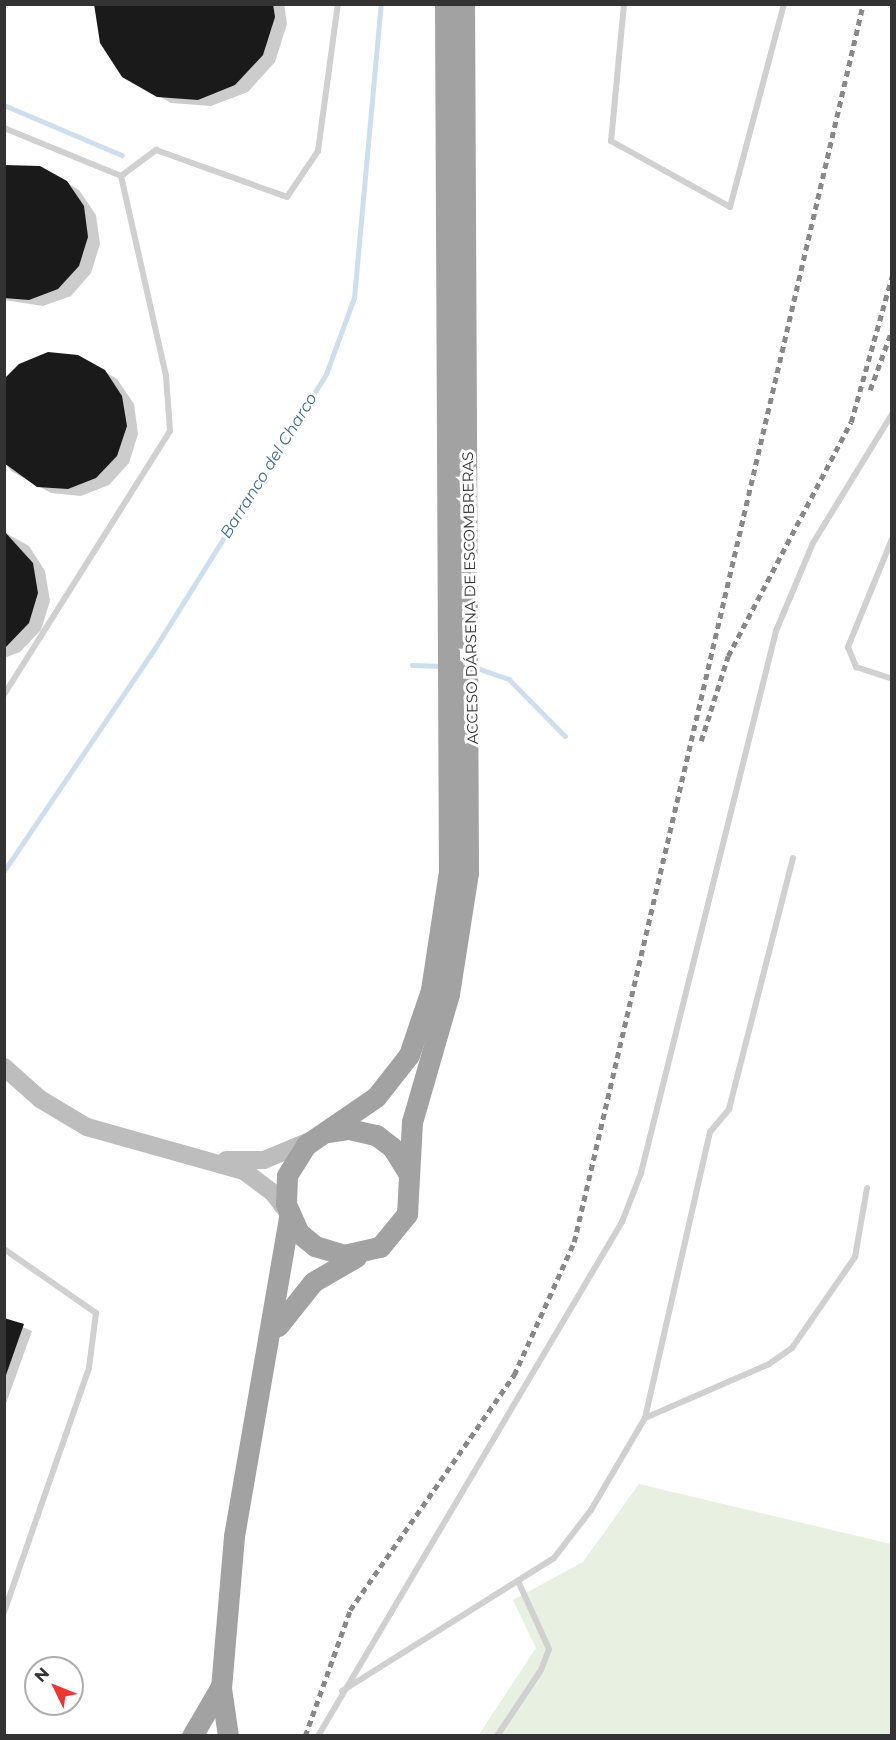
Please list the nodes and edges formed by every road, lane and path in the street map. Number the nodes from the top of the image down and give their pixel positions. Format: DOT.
graph roads {
  1 [pos="338,4"];
  2 [pos="445,4"];
  3 [pos="464,4"];
  4 [pos="624,4"];
  5 [pos="783,4"];
  6 [pos="4,128"];
  7 [pos="121,176"];
  8 [pos="891,414"];
  9 [pos="891,539"];
  10 [pos="891,679"];
  11 [pos="4,695"];
  12 [pos="793,858"];
  13 [pos="4,1068"];
  14 [pos="318,1137"];
  15 [pos="198,1156"];
  16 [pos="411,1184"];
  17 [pos="867,1188"];
  18 [pos="289,1216"];
  19 [pos="4,1249"];
  20 [pos="371,1251"];
  21 [pos="272,1343"];
  22 [pos="645,1418"];
  23 [pos="518,1581"];
  24 [pos="4,1612"];
  25 [pos="221,1688"];
  26 [pos="339,1693"];
  27 [pos="192,1736"];
  28 [pos="228,1736"];
  29 [pos="318,1736"];
  30 [pos="497,1736"];
  1 -- 7 [label="lane"];
  2 -- 14 [label="highway, ACCESO DÁRSENA DE ESCOMBRERAS"];
  3 -- 16 [label="highway, ACCESO DÁRSENA DE ESCOMBRERAS"];
  4 -- 5 [label="lane"];
  6 -- 7 [label="lane"];
  7 -- 11 [label="lane"];
  8 -- 26 [label="lane"];
  9 -- 10 [label="lane"];
  12 -- 22 [label="lane"];
  13 -- 15 [label="main road"];
  14 -- 15 [label="main road"];
  14 -- 16 [label="highway"];
  14 -- 18 [label="highway, ACCESO DÁRSENA DE ESCOMBRERAS"];
  15 -- 18 [label="main road"];
  16 -- 20 [label="highway, ACCESO DÁRSENA DE ESCOMBRERAS"];
  17 -- 22 [label="lane"];
  18 -- 20 [label="highway"];
  18 -- 21 [label="highway, ACCESO DÁRSENA DE ESCOMBRERAS"];
  19 -- 24 [label="lane"];
  20 -- 21 [label="highway, ACCESO DÁRSENA DE ESCOMBRERAS"];
  21 -- 25 [label="highway"];
  22 -- 23 [label="lane"];
  23 -- 26 [label="lane"];
  23 -- 30 [label="lane"];
  25 -- 27 [label="highway"];
  25 -- 28 [label="highway"];
  26 -- 29 [label="lane"];
}
